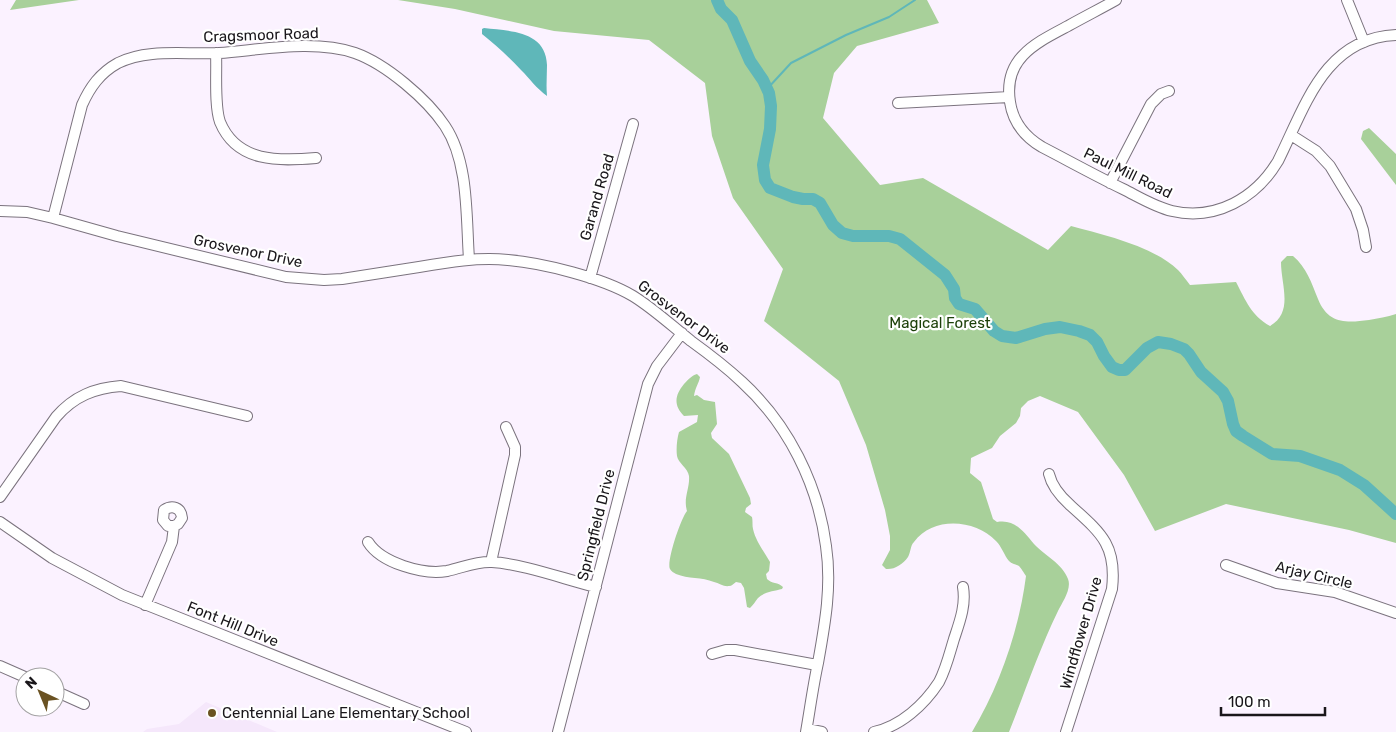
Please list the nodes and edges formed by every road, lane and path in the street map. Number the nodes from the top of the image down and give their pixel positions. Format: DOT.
graph roads {
  1 [pos="1116,0"];
  2 [pos="1348,0"];
  3 [pos="1396,35"];
  4 [pos="1364,42"];
  5 [pos="216,53"];
  6 [pos="1169,91"];
  7 [pos="1009,97"];
  8 [pos="898,103"];
  9 [pos="633,124"];
  10 [pos="1290,135"];
  11 [pos="316,158"];
  12 [pos="1110,183"];
  13 [pos="0,211"];
  14 [pos="53,218"];
  15 [pos="1366,247"];
  16 [pos="469,259"];
  17 [pos="590,278"];
  18 [pos="682,333"];
  19 [pos="248,416"];
  20 [pos="506,427"];
  21 [pos="1049,474"];
  22 [pos="0,497"];
  23 [pos="0,522"];
  24 [pos="174,526"];
  25 [pos="368,542"];
  26 [pos="491,562"];
  27 [pos="1226,565"];
  28 [pos="963,586"];
  29 [pos="596,587"];
  30 [pos="145,605"];
  31 [pos="1396,613"];
  32 [pos="712,654"];
  33 [pos="817,665"];
  34 [pos="0,666"];
  35 [pos="15,673"];
  36 [pos="65,695"];
  37 [pos="84,704"];
  38 [pos="806,731"];
  39 [pos="466,732"];
  40 [pos="558,732"];
  41 [pos="822,732"];
  42 [pos="874,732"];
  43 [pos="1066,732"];
  1 -- 7 [label="street, Paul Mill Road"];
  2 -- 4 [label="street"];
  3 -- 4 [label="street, Paul Mill Road"];
  4 -- 10 [label="street, Paul Mill Road"];
  5 -- 11 [label="street"];
  5 -- 14 [label="street, Cragsmoor Road"];
  5 -- 16 [label="street, Cragsmoor Road"];
  6 -- 12 [label="street"];
  7 -- 8 [label="street"];
  7 -- 12 [label="street, Paul Mill Road"];
  9 -- 17 [label="street, Garand Road"];
  10 -- 12 [label="street, Paul Mill Road"];
  10 -- 15 [label="street"];
  13 -- 14 [label="street, Grosvenor Drive"];
  14 -- 16 [label="street, Grosvenor Drive"];
  16 -- 17 [label="street, Grosvenor Drive"];
  17 -- 18 [label="street, Grosvenor Drive"];
  18 -- 29 [label="street, Springfield Drive"];
  18 -- 33 [label="street, Grosvenor Drive"];
  19 -- 22 [label="street"];
  20 -- 26 [label="street"];
  21 -- 43 [label="street, Windflower Drive"];
  23 -- 30 [label="street, Font Hill Drive"];
  24 -- 30 [label="street"];
  25 -- 26 [label="street"];
  26 -- 29 [label="street"];
  27 -- 31 [label="street, Arjay Circle"];
  28 -- 42 [label="street"];
  29 -- 40 [label="street, Springfield Drive"];
  30 -- 39 [label="street, Font Hill Drive"];
  32 -- 33 [label="street"];
  33 -- 38 [label="street, Grosvenor Drive"];
  34 -- 35 [label="street"];
  36 -- 37 [label="street"];
  38 -- 41 [label="street"];
}
